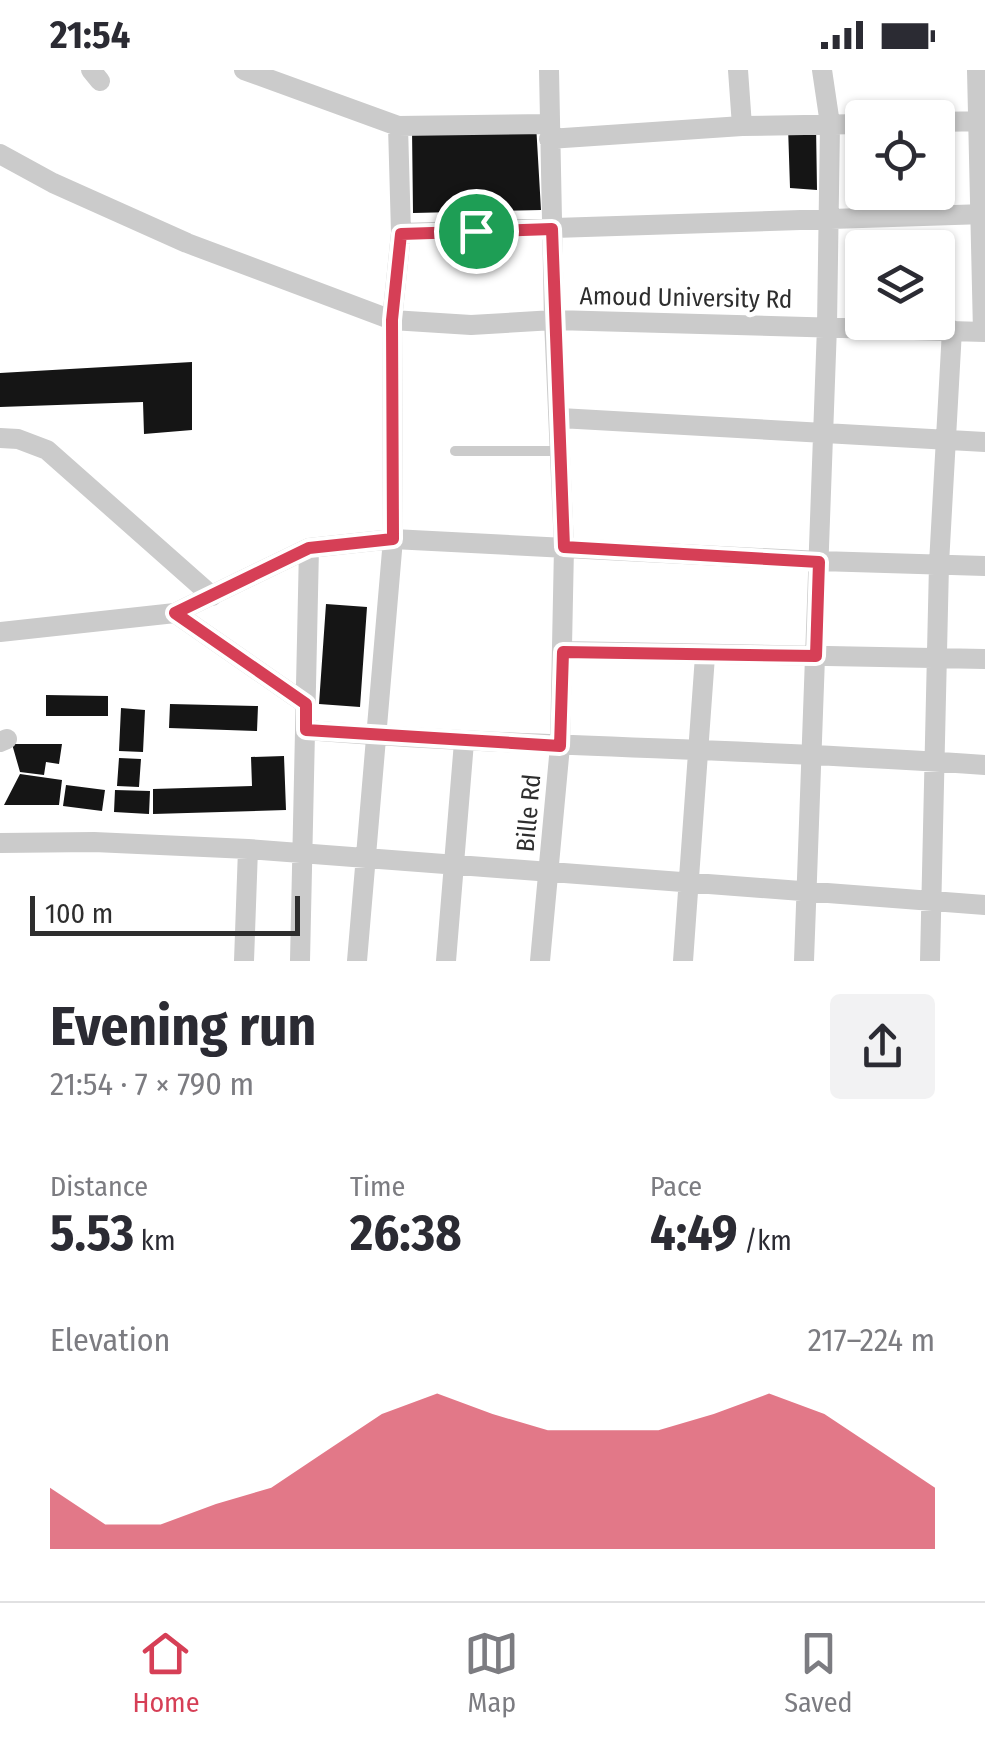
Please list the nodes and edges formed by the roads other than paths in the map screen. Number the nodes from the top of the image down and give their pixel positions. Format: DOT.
graph roads {
  1 [pos="244,70"];
  2 [pos="549,70"];
  3 [pos="738,70"];
  4 [pos="822,70"];
  5 [pos="977,70"];
  6 [pos="982,121"];
  7 [pos="955,122"];
  8 [pos="830,124"];
  9 [pos="845,124"];
  10 [pos="398,126"];
  11 [pos="742,126"];
  12 [pos="550,131"];
  13 [pos="0,154"];
  14 [pos="983,214"];
  15 [pos="829,218"];
  16 [pos="552,229"];
  17 [pos="401,234"];
  18 [pos="392,320"];
  19 [pos="554,320"];
  20 [pos="827,326"];
  21 [pos="845,327"];
  22 [pos="955,330"];
  23 [pos="984,332"];
  24 [pos="951,340"];
  25 [pos="560,418"];
  26 [pos="823,433"];
  27 [pos="0,438"];
  28 [pos="945,440"];
  29 [pos="985,442"];
  30 [pos="560,451"];
  31 [pos="455,452"];
  32 [pos="393,539"];
  33 [pos="564,547"];
  34 [pos="309,548"];
  35 [pos="819,562"];
  36 [pos="939,564"];
  37 [pos="985,566"];
  38 [pos="212,596"];
  39 [pos="175,613"];
  40 [pos="0,632"];
  41 [pos="563,652"];
  42 [pos="704,656"];
  43 [pos="816,656"];
  44 [pos="937,658"];
  45 [pos="985,658"];
  46 [pos="306,704"];
  47 [pos="306,730"];
  48 [pos="375,735"];
  49 [pos="464,742"];
  50 [pos="560,746"];
  51 [pos="700,751"];
  52 [pos="813,753"];
  53 [pos="934,761"];
  54 [pos="985,765"];
  55 [pos="0,843"];
  56 [pos="248,849"];
  57 [pos="303,853"];
  58 [pos="364,858"];
  59 [pos="452,864"];
  60 [pos="548,870"];
  61 [pos="690,882"];
  62 [pos="807,891"];
  63 [pos="932,902"];
  64 [pos="985,905"];
  65 [pos="244,961"];
  66 [pos="300,961"];
  67 [pos="356,961"];
  68 [pos="446,961"];
  69 [pos="540,961"];
  70 [pos="683,961"];
  71 [pos="804,961"];
  72 [pos="930,961"];
  1 -- 10 [label="street"];
  2 -- 12 [label="street, Bille Rd"];
  3 -- 11 [label="street"];
  4 -- 8 [label="street"];
  5 -- 6 [label="street"];
  6 -- 7 [label="street"];
  6 -- 14 [label="street"];
  8 -- 9 [label="street"];
  8 -- 11 [label="street"];
  8 -- 15 [label="street"];
  10 -- 12 [label="street"];
  10 -- 17 [label="street"];
  11 -- 12 [label="street"];
  12 -- 16 [label="street, Bille Rd"];
  13 -- 18 [label="street, Amoud University Rd"];
  14 -- 15 [label="street"];
  14 -- 23 [label="street"];
  15 -- 16 [label="street"];
  15 -- 20 [label="street"];
  16 -- 17 [label="street"];
  16 -- 19 [label="street, Bille Rd"];
  17 -- 18 [label="street"];
  18 -- 19 [label="street, Amoud University Rd"];
  18 -- 32 [label="street"];
  19 -- 20 [label="street, Amoud University Rd"];
  19 -- 25 [label="street, Bille Rd"];
  20 -- 21 [label="street, Amoud University Rd"];
  20 -- 26 [label="street"];
  22 -- 23 [label="street, Amoud University Rd"];
  24 -- 28 [label="street"];
  25 -- 26 [label="street"];
  25 -- 30 [label="street, Bille Rd"];
  26 -- 28 [label="street"];
  26 -- 35 [label="street"];
  27 -- 38 [label="street"];
  28 -- 29 [label="street"];
  28 -- 36 [label="street"];
  30 -- 31 [label="lane"];
  30 -- 33 [label="street, Bille Rd"];
  32 -- 33 [label="street"];
  32 -- 34 [label="street"];
  32 -- 48 [label="street"];
  33 -- 35 [label="street"];
  33 -- 41 [label="street, Bille Rd"];
  34 -- 38 [label="street"];
  34 -- 46 [label="street"];
  35 -- 36 [label="street"];
  35 -- 43 [label="street"];
  36 -- 37 [label="street"];
  36 -- 44 [label="street"];
  38 -- 39 [label="street"];
  39 -- 40 [label="street"];
  39 -- 46 [label="street"];
  41 -- 42 [label="street"];
  41 -- 50 [label="street, Bille Rd"];
  42 -- 43 [label="street"];
  42 -- 51 [label="street"];
  43 -- 44 [label="street"];
  43 -- 52 [label="street"];
  44 -- 45 [label="street"];
  44 -- 53 [label="street"];
  46 -- 47 [label="street"];
  47 -- 48 [label="street"];
  47 -- 57 [label="street"];
  48 -- 49 [label="street"];
  48 -- 58 [label="street"];
  49 -- 50 [label="street"];
  49 -- 59 [label="street"];
  50 -- 51 [label="street"];
  50 -- 60 [label="street, Bille Rd"];
  51 -- 52 [label="street"];
  51 -- 61 [label="street"];
  52 -- 53 [label="street"];
  52 -- 62 [label="street"];
  53 -- 54 [label="street"];
  53 -- 63 [label="street"];
  55 -- 56 [label="street"];
  56 -- 57 [label="street"];
  56 -- 65 [label="street"];
  57 -- 58 [label="street"];
  57 -- 66 [label="street"];
  58 -- 59 [label="street"];
  58 -- 67 [label="street"];
  59 -- 60 [label="street"];
  59 -- 68 [label="street"];
  60 -- 61 [label="street"];
  60 -- 69 [label="street, Bille Rd"];
  61 -- 62 [label="street"];
  61 -- 70 [label="street"];
  62 -- 63 [label="street"];
  62 -- 71 [label="street"];
  63 -- 64 [label="street"];
  63 -- 72 [label="street"];
}
